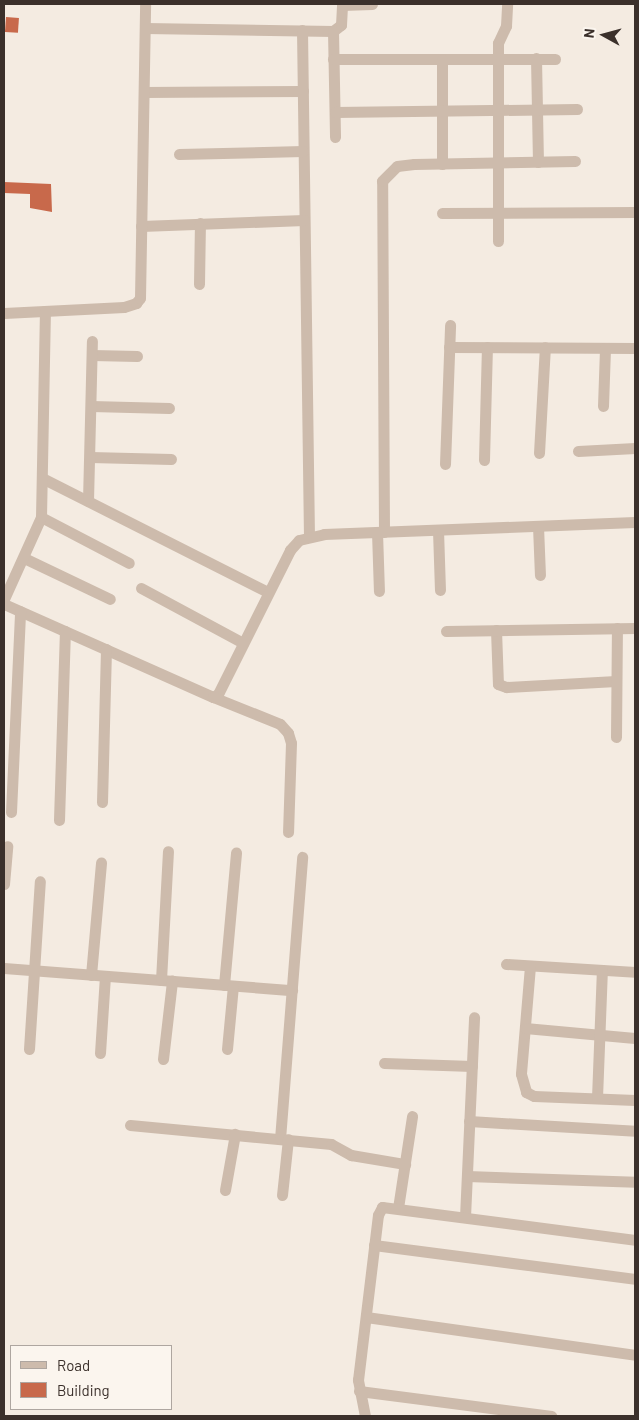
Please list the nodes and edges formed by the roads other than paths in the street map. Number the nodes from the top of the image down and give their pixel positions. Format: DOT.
graph roads {
  1 [pos="146,4"];
  2 [pos="342,4"];
  3 [pos="372,4"];
  4 [pos="506,4"];
  5 [pos="145,28"];
  6 [pos="302,30"];
  7 [pos="333,31"];
  8 [pos="498,57"];
  9 [pos="536,58"];
  10 [pos="333,59"];
  11 [pos="555,59"];
  12 [pos="442,60"];
  13 [pos="303,91"];
  14 [pos="144,92"];
  15 [pos="537,108"];
  16 [pos="577,109"];
  17 [pos="498,110"];
  18 [pos="334,112"];
  19 [pos="441,112"];
  20 [pos="335,137"];
  21 [pos="303,151"];
  22 [pos="179,154"];
  23 [pos="576,161"];
  24 [pos="538,162"];
  25 [pos="497,163"];
  26 [pos="442,164"];
  27 [pos="498,212"];
  28 [pos="635,212"];
  29 [pos="442,213"];
  30 [pos="304,220"];
  31 [pos="200,223"];
  32 [pos="141,226"];
  33 [pos="498,241"];
  34 [pos="199,284"];
  35 [pos="45,311"];
  36 [pos="4,312"];
  37 [pos="450,325"];
  38 [pos="92,340"];
  39 [pos="449,347"];
  40 [pos="487,347"];
  41 [pos="545,347"];
  42 [pos="605,348"];
  43 [pos="635,348"];
  44 [pos="92,355"];
  45 [pos="137,356"];
  46 [pos="91,406"];
  47 [pos="603,406"];
  48 [pos="169,408"];
  49 [pos="635,448"];
  50 [pos="578,450"];
  51 [pos="539,453"];
  52 [pos="90,457"];
  53 [pos="171,459"];
  54 [pos="484,460"];
  55 [pos="445,464"];
  56 [pos="44,479"];
  57 [pos="88,501"];
  58 [pos="41,517"];
  59 [pos="635,522"];
  60 [pos="538,526"];
  61 [pos="438,530"];
  62 [pos="380,532"];
  63 [pos="309,536"];
  64 [pos="24,558"];
  65 [pos="129,562"];
  66 [pos="540,575"];
  67 [pos="141,588"];
  68 [pos="440,590"];
  69 [pos="379,591"];
  70 [pos="268,592"];
  71 [pos="4,599"];
  72 [pos="110,599"];
  73 [pos="4,604"];
  74 [pos="20,611"];
  75 [pos="617,628"];
  76 [pos="635,628"];
  77 [pos="496,630"];
  78 [pos="65,631"];
  79 [pos="446,631"];
  80 [pos="243,642"];
  81 [pos="106,649"];
  82 [pos="616,682"];
  83 [pos="213,697"];
  84 [pos="616,737"];
  85 [pos="8,758"];
  86 [pos="102,802"];
  87 [pos="11,812"];
  88 [pos="58,820"];
  89 [pos="288,832"];
  90 [pos="7,846"];
  91 [pos="168,850"];
  92 [pos="236,853"];
  93 [pos="302,857"];
  94 [pos="101,862"];
  95 [pos="40,882"];
  96 [pos="4,884"];
  97 [pos="506,964"];
  98 [pos="530,966"];
  99 [pos="4,968"];
  100 [pos="602,970"];
  101 [pos="36,971"];
  102 [pos="635,972"];
  103 [pos="91,975"];
  104 [pos="105,976"];
  105 [pos="166,981"];
  106 [pos="228,986"];
  107 [pos="292,990"];
  108 [pos="474,1017"];
  109 [pos="525,1028"];
  110 [pos="600,1034"];
  111 [pos="635,1038"];
  112 [pos="30,1049"];
  113 [pos="227,1049"];
  114 [pos="100,1052"];
  115 [pos="163,1059"];
  116 [pos="384,1063"];
  117 [pos="472,1066"];
  118 [pos="597,1098"];
  119 [pos="635,1100"];
  120 [pos="412,1116"];
  121 [pos="469,1121"];
  122 [pos="130,1124"];
  123 [pos="635,1131"];
  124 [pos="236,1134"];
  125 [pos="284,1139"];
  126 [pos="405,1164"];
  127 [pos="467,1176"];
  128 [pos="635,1182"];
  129 [pos="226,1190"];
  130 [pos="282,1195"];
  131 [pos="398,1208"];
  132 [pos="465,1217"];
  133 [pos="635,1240"];
  134 [pos="374,1245"];
  135 [pos="635,1279"];
  136 [pos="366,1317"];
  137 [pos="635,1356"];
  138 [pos="359,1391"];
  139 [pos="365,1416"];
  140 [pos="551,1416"];
  1 -- 5 [label="street"];
  2 -- 3 [label="street"];
  2 -- 7 [label="street"];
  4 -- 8 [label="street"];
  5 -- 6 [label="street"];
  5 -- 14 [label="street"];
  6 -- 7 [label="street"];
  6 -- 13 [label="street"];
  7 -- 10 [label="street"];
  8 -- 9 [label="street"];
  8 -- 12 [label="street"];
  8 -- 17 [label="street"];
  9 -- 11 [label="street"];
  9 -- 15 [label="street"];
  10 -- 12 [label="street"];
  10 -- 18 [label="street"];
  12 -- 19 [label="street"];
  13 -- 14 [label="street"];
  13 -- 21 [label="street"];
  14 -- 32 [label="street"];
  15 -- 16 [label="street"];
  15 -- 17 [label="street"];
  15 -- 24 [label="street"];
  17 -- 19 [label="street"];
  17 -- 25 [label="street"];
  18 -- 19 [label="street"];
  18 -- 20 [label="street"];
  19 -- 26 [label="street"];
  21 -- 22 [label="street"];
  21 -- 30 [label="street"];
  23 -- 24 [label="street"];
  24 -- 25 [label="street"];
  25 -- 26 [label="street"];
  25 -- 27 [label="street"];
  26 -- 62 [label="street"];
  27 -- 28 [label="street"];
  27 -- 29 [label="street"];
  27 -- 33 [label="street"];
  30 -- 31 [label="street"];
  30 -- 63 [label="street"];
  31 -- 32 [label="street"];
  31 -- 34 [label="street"];
  32 -- 35 [label="street"];
  35 -- 36 [label="street"];
  35 -- 56 [label="street"];
  37 -- 39 [label="street"];
  38 -- 44 [label="street"];
  39 -- 40 [label="street"];
  39 -- 55 [label="street"];
  40 -- 41 [label="street"];
  40 -- 54 [label="street"];
  41 -- 42 [label="street"];
  41 -- 51 [label="street"];
  42 -- 43 [label="street"];
  42 -- 47 [label="street"];
  44 -- 45 [label="street"];
  44 -- 46 [label="street"];
  46 -- 48 [label="street"];
  46 -- 52 [label="street"];
  49 -- 50 [label="street"];
  52 -- 53 [label="street"];
  52 -- 57 [label="street"];
  56 -- 57 [label="street"];
  56 -- 58 [label="street"];
  57 -- 70 [label="street"];
  58 -- 64 [label="street"];
  58 -- 65 [label="street"];
  59 -- 60 [label="street"];
  60 -- 61 [label="street"];
  60 -- 66 [label="street"];
  61 -- 62 [label="street"];
  61 -- 68 [label="street"];
  62 -- 63 [label="street"];
  62 -- 69 [label="street"];
  63 -- 70 [label="street"];
  64 -- 71 [label="street"];
  64 -- 72 [label="street"];
  67 -- 80 [label="street"];
  70 -- 80 [label="street"];
  73 -- 74 [label="street"];
  74 -- 78 [label="street"];
  74 -- 85 [label="street"];
  75 -- 76 [label="street"];
  75 -- 77 [label="street"];
  75 -- 82 [label="street"];
  77 -- 79 [label="street"];
  77 -- 82 [label="street"];
  78 -- 81 [label="street"];
  78 -- 88 [label="street"];
  80 -- 83 [label="street"];
  81 -- 83 [label="street"];
  81 -- 86 [label="street"];
  82 -- 84 [label="street"];
  83 -- 89 [label="street"];
  85 -- 87 [label="street"];
  90 -- 96 [label="street"];
  91 -- 105 [label="street"];
  92 -- 106 [label="street"];
  93 -- 107 [label="street"];
  94 -- 103 [label="street"];
  95 -- 101 [label="street"];
  97 -- 98 [label="street"];
  98 -- 100 [label="street"];
  98 -- 109 [label="street"];
  99 -- 101 [label="street"];
  100 -- 102 [label="street"];
  100 -- 110 [label="street"];
  101 -- 103 [label="street"];
  101 -- 112 [label="street"];
  103 -- 104 [label="street"];
  104 -- 105 [label="street"];
  104 -- 114 [label="street"];
  105 -- 106 [label="street"];
  105 -- 115 [label="street"];
  106 -- 107 [label="street"];
  106 -- 113 [label="street"];
  107 -- 125 [label="street"];
  108 -- 117 [label="street"];
  109 -- 110 [label="street"];
  109 -- 118 [label="street"];
  110 -- 111 [label="street"];
  110 -- 118 [label="street"];
  116 -- 117 [label="street"];
  117 -- 121 [label="street"];
  118 -- 119 [label="street"];
  120 -- 126 [label="street"];
  121 -- 123 [label="street"];
  121 -- 127 [label="street"];
  122 -- 124 [label="street"];
  124 -- 125 [label="street"];
  124 -- 129 [label="street"];
  125 -- 126 [label="street"];
  125 -- 130 [label="street"];
  126 -- 131 [label="street"];
  127 -- 128 [label="street"];
  127 -- 132 [label="street"];
  131 -- 132 [label="street"];
  131 -- 134 [label="street"];
  132 -- 133 [label="street"];
  134 -- 135 [label="street"];
  134 -- 136 [label="street"];
  136 -- 137 [label="street"];
  136 -- 138 [label="street"];
  138 -- 139 [label="street"];
  138 -- 140 [label="street"];
}
